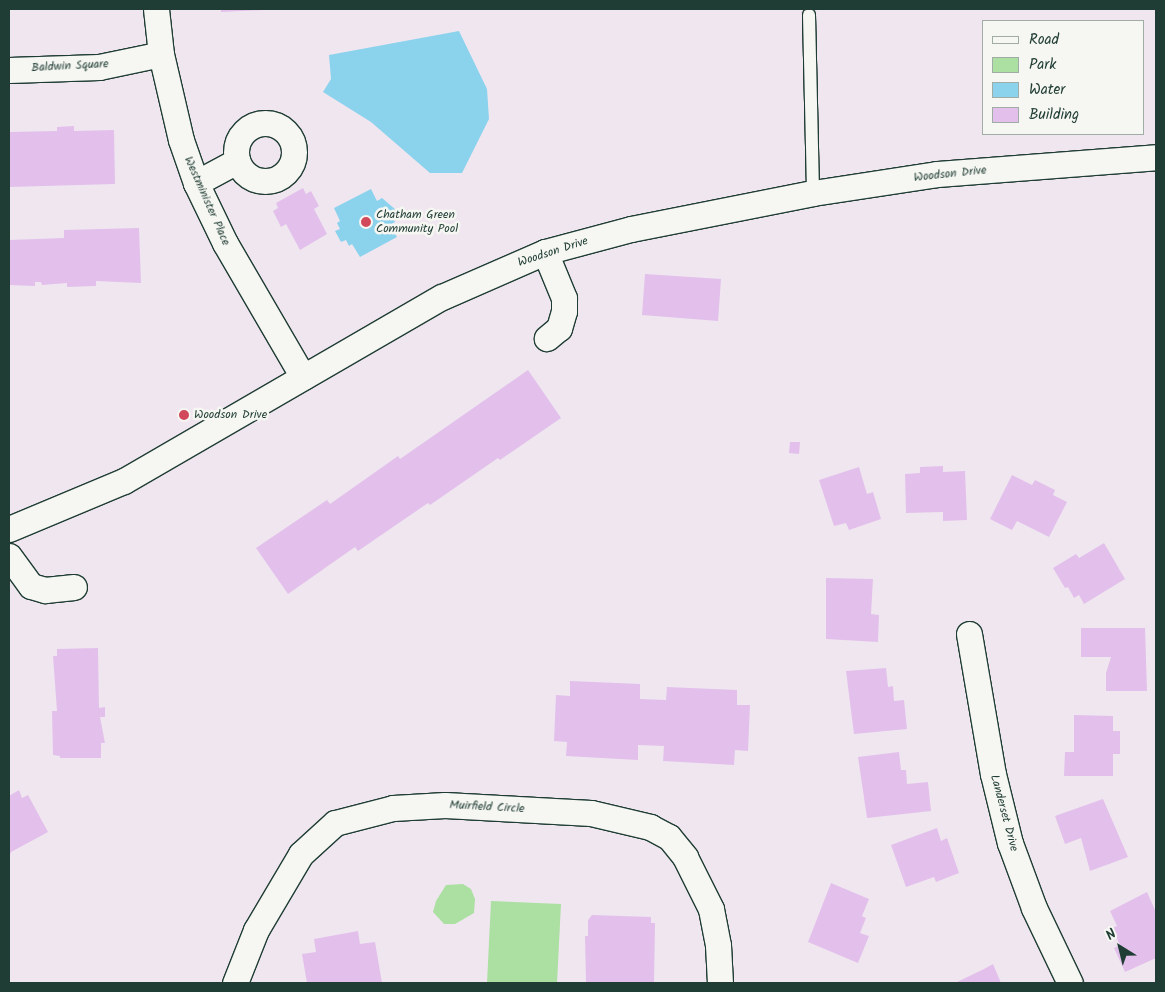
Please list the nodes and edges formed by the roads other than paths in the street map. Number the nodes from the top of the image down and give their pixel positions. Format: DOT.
graph roads {
  1 [pos="156,9"];
  2 [pos="809,15"];
  3 [pos="161,54"];
  4 [pos="9,70"];
  5 [pos="1156,156"];
  6 [pos="237,161"];
  7 [pos="196,183"];
  8 [pos="813,193"];
  9 [pos="545,252"];
  10 [pos="547,338"];
  11 [pos="303,377"];
  12 [pos="9,528"];
  13 [pos="9,556"];
  14 [pos="74,587"];
  15 [pos="969,634"];
  16 [pos="235,983"];
  17 [pos="720,983"];
  18 [pos="1070,983"];
  1 -- 3 [label="street, Westminister Place"];
  2 -- 8 [label="lane"];
  3 -- 4 [label="street, Baldwin Square"];
  3 -- 7 [label="street, Westminister Place"];
  5 -- 8 [label="street, Woodson Drive"];
  6 -- 7 [label="street"];
  7 -- 11 [label="street, Westminister Place"];
  8 -- 9 [label="street, Woodson Drive"];
  9 -- 10 [label="street"];
  9 -- 11 [label="street, Woodson Drive"];
  11 -- 12 [label="street, Woodson Drive"];
  13 -- 14 [label="street"];
  15 -- 18 [label="street, Landerset Drive"];
  16 -- 17 [label="street, Muirfield Circle"];
}
